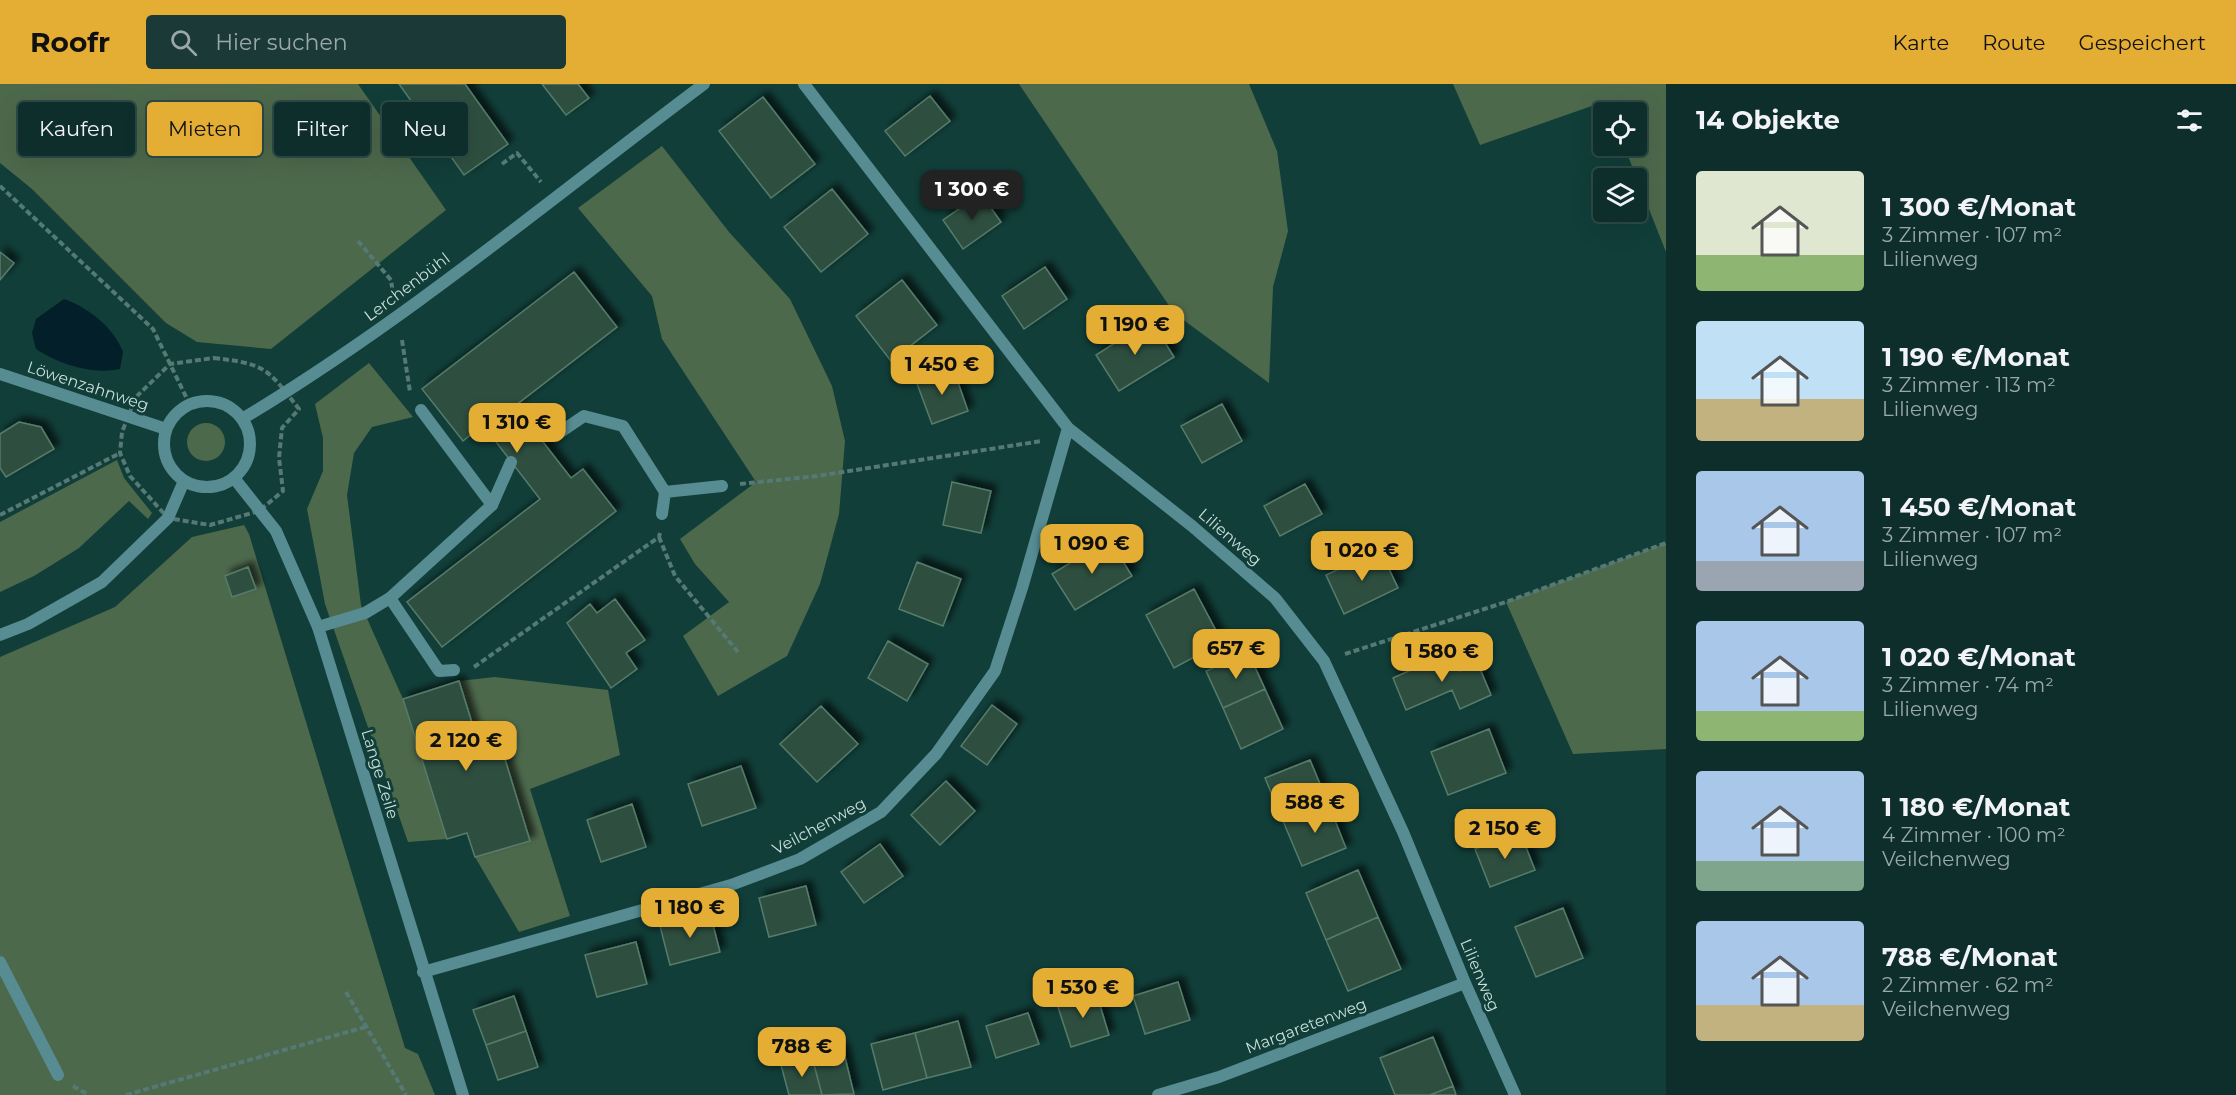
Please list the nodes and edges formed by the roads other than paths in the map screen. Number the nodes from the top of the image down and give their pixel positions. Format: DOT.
graph roads {
  1 [pos="704,84"];
  2 [pos="804,84"];
  3 [pos="0,374"];
  4 [pos="421,410"];
  5 [pos="242,419"];
  6 [pos="1068,428"];
  7 [pos="166,429"];
  8 [pos="559,434"];
  9 [pos="511,462"];
  10 [pos="234,478"];
  11 [pos="184,481"];
  12 [pos="722,486"];
  13 [pos="665,492"];
  14 [pos="492,505"];
  15 [pos="663,514"];
  16 [pos="390,598"];
  17 [pos="318,627"];
  18 [pos="0,635"];
  19 [pos="453,670"];
  20 [pos="0,962"];
  21 [pos="423,972"];
  22 [pos="1465,983"];
  23 [pos="58,1075"];
  24 [pos="463,1095"];
  25 [pos="1158,1095"];
  26 [pos="1515,1095"];
  1 -- 5 [label="street, Lerchenbühl"];
  2 -- 6 [label="street, Lilienweg"];
  3 -- 7 [label="street, Löwenzahnweg"];
  4 -- 14 [label="street"];
  5 -- 7 [label="street"];
  5 -- 10 [label="street"];
  6 -- 21 [label="street, Veilchenweg"];
  6 -- 22 [label="street, Lilienweg"];
  7 -- 11 [label="street"];
  8 -- 13 [label="street"];
  9 -- 14 [label="street"];
  10 -- 11 [label="street"];
  10 -- 17 [label="street, Lange Zeile"];
  11 -- 18 [label="street"];
  12 -- 13 [label="street"];
  13 -- 15 [label="street"];
  14 -- 16 [label="street"];
  16 -- 17 [label="street"];
  16 -- 19 [label="street"];
  17 -- 21 [label="street, Lange Zeile"];
  20 -- 23 [label="street"];
  21 -- 24 [label="street, Lange Zeile"];
  22 -- 25 [label="street, Margaretenweg"];
  22 -- 26 [label="street, Lilienweg"];
}
